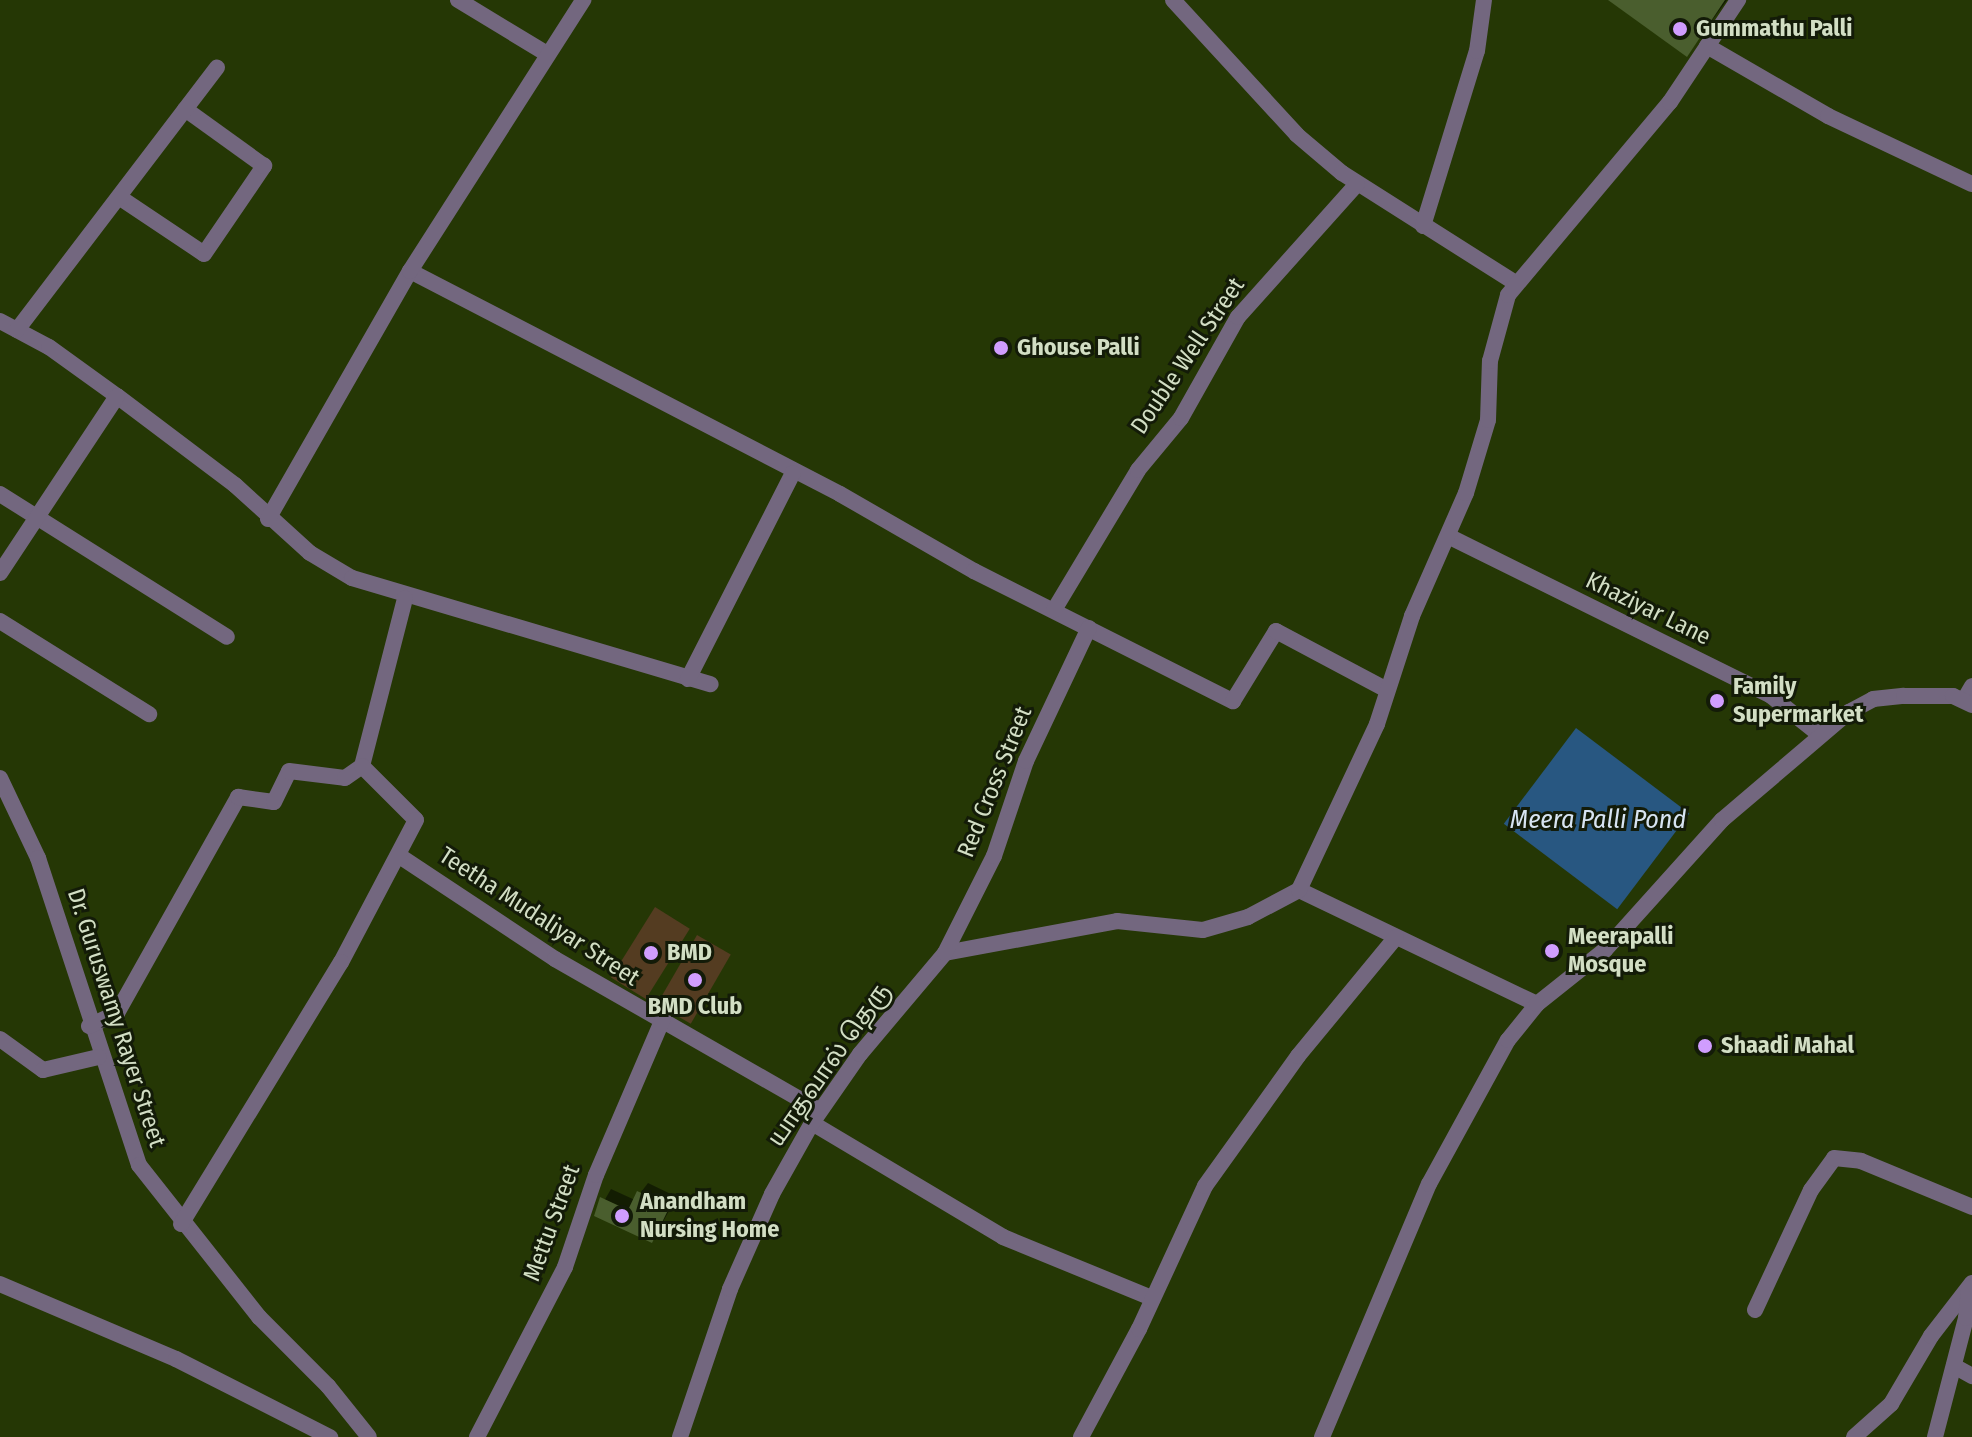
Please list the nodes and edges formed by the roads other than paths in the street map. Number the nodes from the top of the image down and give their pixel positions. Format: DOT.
graph roads {
  1 [pos="458,0"];
  2 [pos="583,0"];
  3 [pos="1173,0"];
  4 [pos="1484,0"];
  5 [pos="1738,0"];
  6 [pos="1709,44"];
  7 [pos="547,54"];
  8 [pos="217,67"];
  9 [pos="185,109"];
  10 [pos="1357,184"];
  11 [pos="1972,184"];
  12 [pos="119,197"];
  13 [pos="1423,226"];
  14 [pos="410,271"];
  15 [pos="1515,283"];
  16 [pos="0,321"];
  17 [pos="17,330"];
  18 [pos="117,396"];
  19 [pos="793,473"];
  20 [pos="0,494"];
  21 [pos="37,519"];
  22 [pos="268,519"];
  23 [pos="1448,536"];
  24 [pos="0,573"];
  25 [pos="405,598"];
  26 [pos="1054,610"];
  27 [pos="0,621"];
  28 [pos="1089,628"];
  29 [pos="227,637"];
  30 [pos="688,679"];
  31 [pos="711,684"];
  32 [pos="1387,690"];
  33 [pos="1969,697"];
  34 [pos="149,714"];
  35 [pos="1820,735"];
  36 [pos="362,766"];
  37 [pos="0,778"];
  38 [pos="401,857"];
  39 [pos="1299,890"];
  40 [pos="1396,937"];
  41 [pos="945,953"];
  42 [pos="1537,1004"];
  43 [pos="662,1021"];
  44 [pos="89,1026"];
  45 [pos="0,1039"];
  46 [pos="99,1057"];
  47 [pos="816,1117"];
  48 [pos="1972,1207"];
  49 [pos="181,1224"];
  50 [pos="0,1284"];
  51 [pos="1971,1286"];
  52 [pos="1152,1298"];
  53 [pos="1755,1310"];
  54 [pos="1954,1366"];
  55 [pos="1972,1376"];
  56 [pos="330,1437"];
  57 [pos="369,1437"];
  58 [pos="477,1437"];
  59 [pos="680,1437"];
  60 [pos="1081,1437"];
  61 [pos="1322,1437"];
  62 [pos="1854,1437"];
  63 [pos="1935,1437"];
  1 -- 7 [label="street"];
  2 -- 7 [label="street"];
  3 -- 10 [label="street"];
  4 -- 13 [label="street"];
  5 -- 6 [label="street"];
  6 -- 11 [label="street"];
  6 -- 15 [label="street"];
  7 -- 14 [label="street"];
  8 -- 9 [label="street"];
  9 -- 12 [label="street"];
  9 -- 12 [label="street"];
  10 -- 13 [label="street"];
  10 -- 26 [label="street, Double Well Street"];
  12 -- 17 [label="street"];
  13 -- 15 [label="street"];
  14 -- 19 [label="street"];
  14 -- 22 [label="street"];
  15 -- 23 [label="street"];
  16 -- 17 [label="street"];
  17 -- 18 [label="street"];
  18 -- 21 [label="street"];
  18 -- 22 [label="street"];
  19 -- 26 [label="street"];
  19 -- 30 [label="street"];
  20 -- 21 [label="street"];
  21 -- 24 [label="street"];
  21 -- 29 [label="street"];
  22 -- 25 [label="street"];
  23 -- 32 [label="street"];
  23 -- 35 [label="street, Khaziyar Lane"];
  25 -- 30 [label="street"];
  25 -- 36 [label="street"];
  26 -- 28 [label="street"];
  27 -- 34 [label="street"];
  28 -- 32 [label="street"];
  28 -- 41 [label="street, Red Cross Street"];
  30 -- 31 [label="street"];
  32 -- 39 [label="street"];
  33 -- 35 [label="street"];
  35 -- 42 [label="street"];
  36 -- 38 [label="street"];
  36 -- 44 [label="street"];
  37 -- 44 [label="street, Dr. Guruswamy Rayer Street"];
  38 -- 43 [label="street, Teetha Mudaliyar Street"];
  38 -- 49 [label="street"];
  39 -- 40 [label="street"];
  39 -- 41 [label="street"];
  40 -- 42 [label="street"];
  40 -- 52 [label="street"];
  41 -- 47 [label="street, யாதவால் தெரு"];
  42 -- 61 [label="street"];
  43 -- 47 [label="street, Teetha Mudaliyar Street"];
  43 -- 58 [label="street, Mettu Street"];
  44 -- 46 [label="street, Dr. Guruswamy Rayer Street"];
  45 -- 46 [label="street"];
  46 -- 49 [label="street, Dr. Guruswamy Rayer Street"];
  47 -- 52 [label="street, Teetha Mudaliyar Street"];
  47 -- 59 [label="street, யாதவால் தெரு"];
  48 -- 53 [label="street"];
  49 -- 57 [label="street, Dr. Guruswamy Rayer Street"];
  50 -- 56 [label="street"];
  51 -- 54 [label="street"];
  51 -- 62 [label="street"];
  52 -- 60 [label="street"];
  54 -- 55 [label="street"];
  54 -- 63 [label="street"];
}
